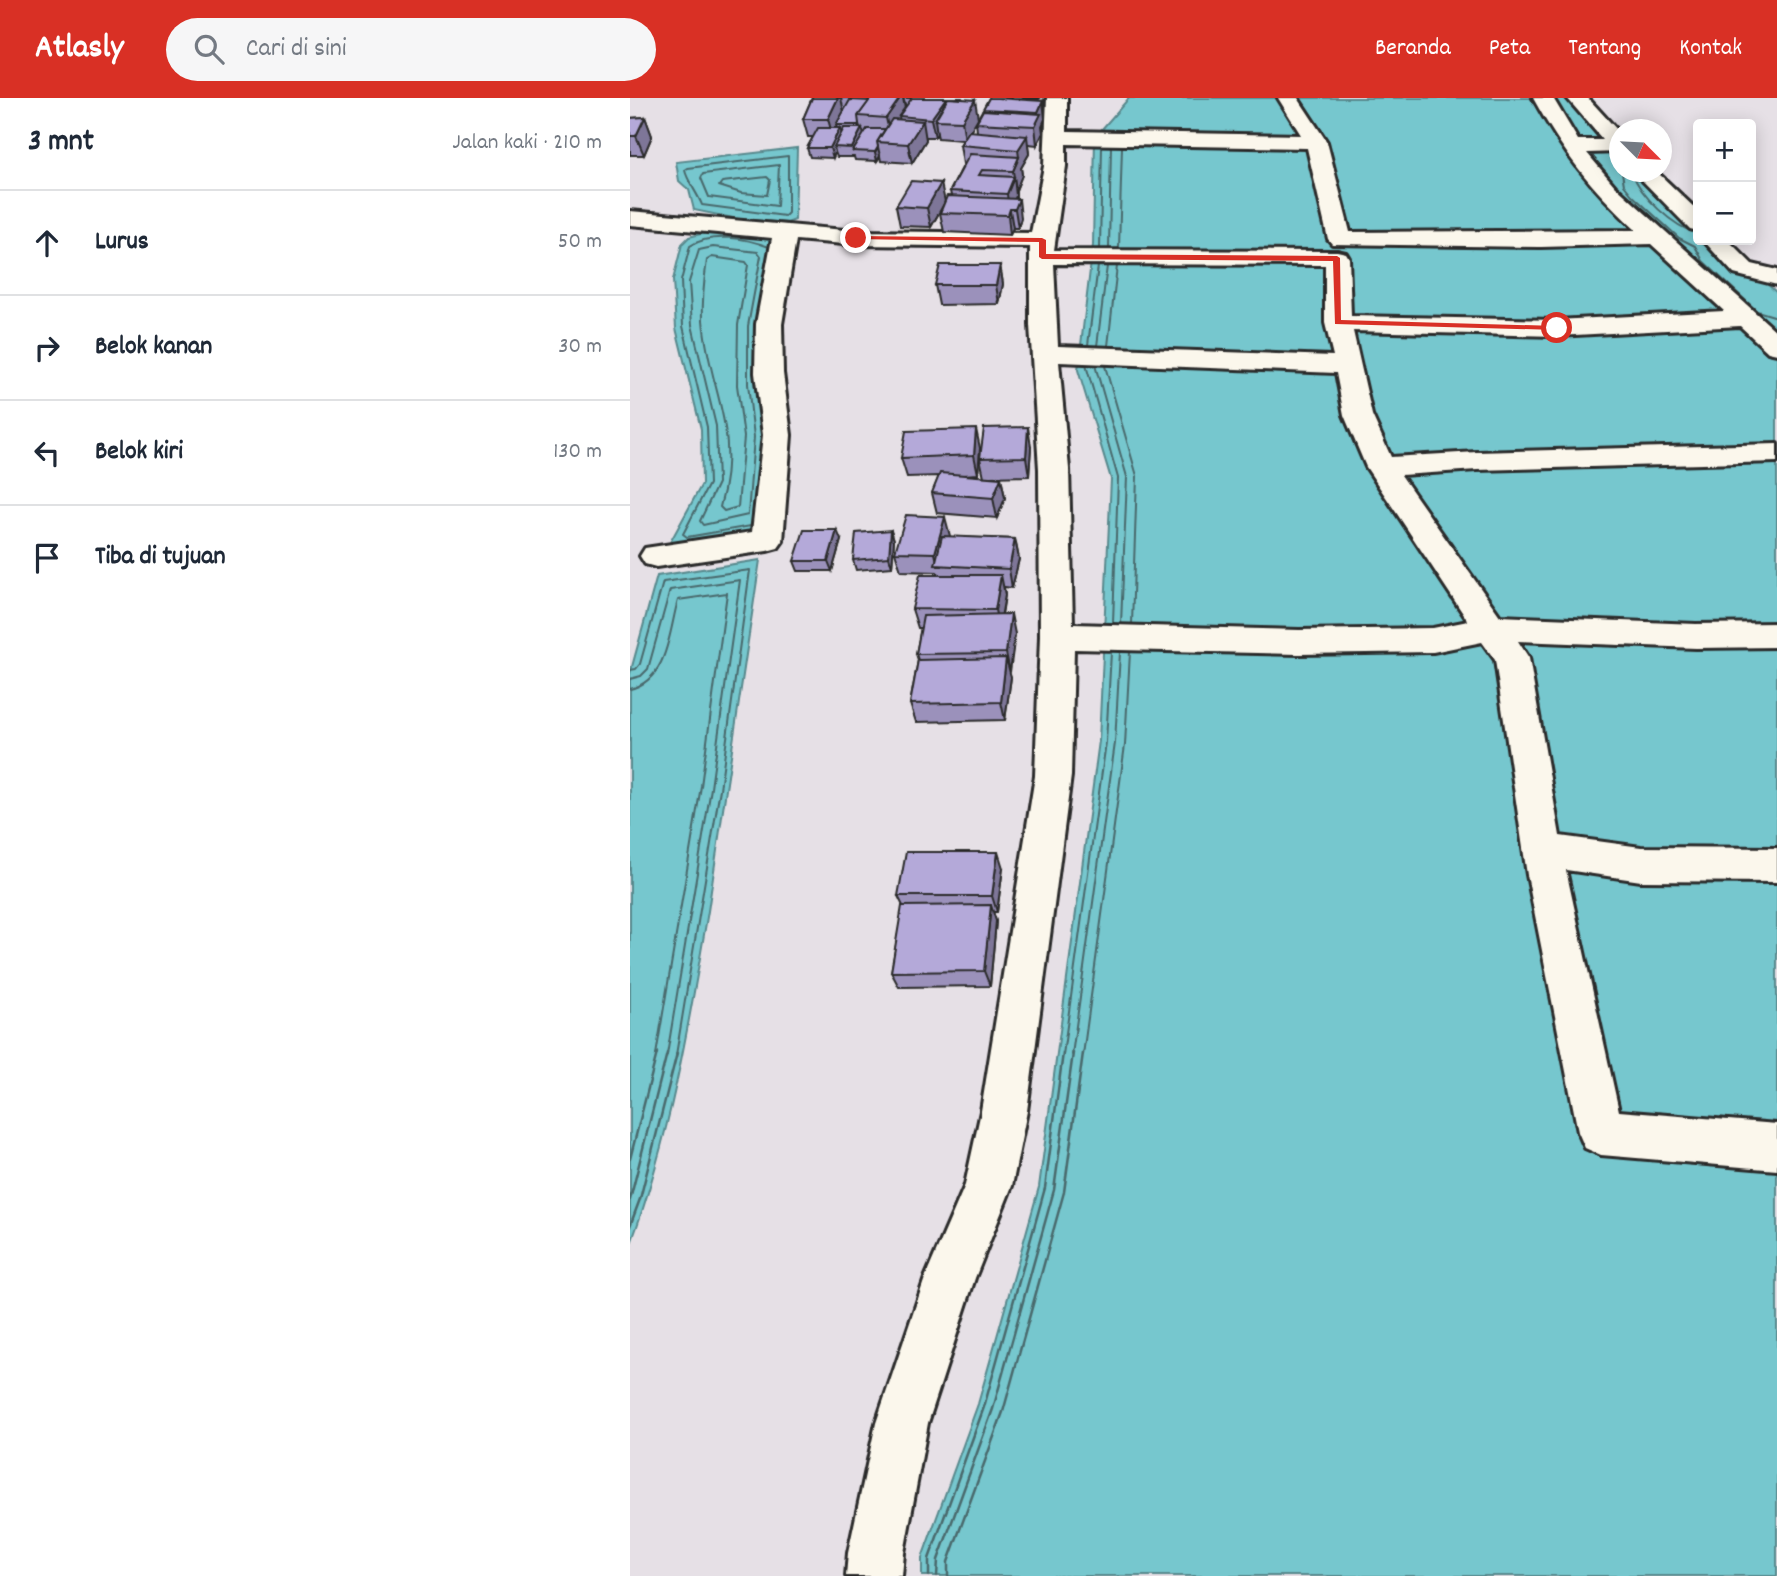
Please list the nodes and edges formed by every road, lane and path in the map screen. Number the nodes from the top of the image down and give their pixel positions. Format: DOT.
graph roads {
  1 [pos="1057,98"];
  2 [pos="1288,98"];
  3 [pos="1543,98"];
  4 [pos="1577,98"];
  5 [pos="1609,135"];
  6 [pos="1056,137"];
  7 [pos="1316,142"];
  8 [pos="1609,146"];
  9 [pos="1571,147"];
  10 [pos="1655,182"];
  11 [pos="630,218"];
  12 [pos="1693,219"];
  13 [pos="785,233"];
  14 [pos="1656,237"];
  15 [pos="1720,245"];
  16 [pos="1042,248"];
  17 [pos="1777,278"];
  18 [pos="1746,317"];
  19 [pos="1338,323"];
  20 [pos="1777,346"];
  21 [pos="1045,354"];
  22 [pos="1348,365"];
  23 [pos="1777,453"];
  24 [pos="1381,467"];
  25 [pos="656,556"];
  26 [pos="1490,628"];
  27 [pos="1777,635"];
  28 [pos="1056,636"];
  29 [pos="1543,850"];
  30 [pos="1777,865"];
  31 [pos="1777,1147"];
  32 [pos="874,1576"];
  1 -- 6 [label="street"];
  2 -- 7 [label="street"];
  3 -- 9 [label="street"];
  4 -- 5 [label="street"];
  6 -- 7 [label="street"];
  6 -- 16 [label="street"];
  7 -- 14 [label="street"];
  8 -- 9 [label="street"];
  9 -- 14 [label="street"];
  10 -- 12 [label="street"];
  11 -- 13 [label="street"];
  13 -- 16 [label="street"];
  13 -- 25 [label="street"];
  14 -- 18 [label="street"];
  15 -- 17 [label="street"];
  16 -- 19 [label="street"];
  16 -- 21 [label="street"];
  18 -- 19 [label="street"];
  18 -- 20 [label="street"];
  19 -- 22 [label="street"];
  21 -- 22 [label="street"];
  21 -- 28 [label="street"];
  22 -- 24 [label="street"];
  23 -- 24 [label="street"];
  24 -- 26 [label="street"];
  26 -- 27 [label="street"];
  26 -- 28 [label="street"];
  26 -- 29 [label="street"];
  28 -- 32 [label="street"];
  29 -- 30 [label="street"];
  29 -- 31 [label="street"];
}
